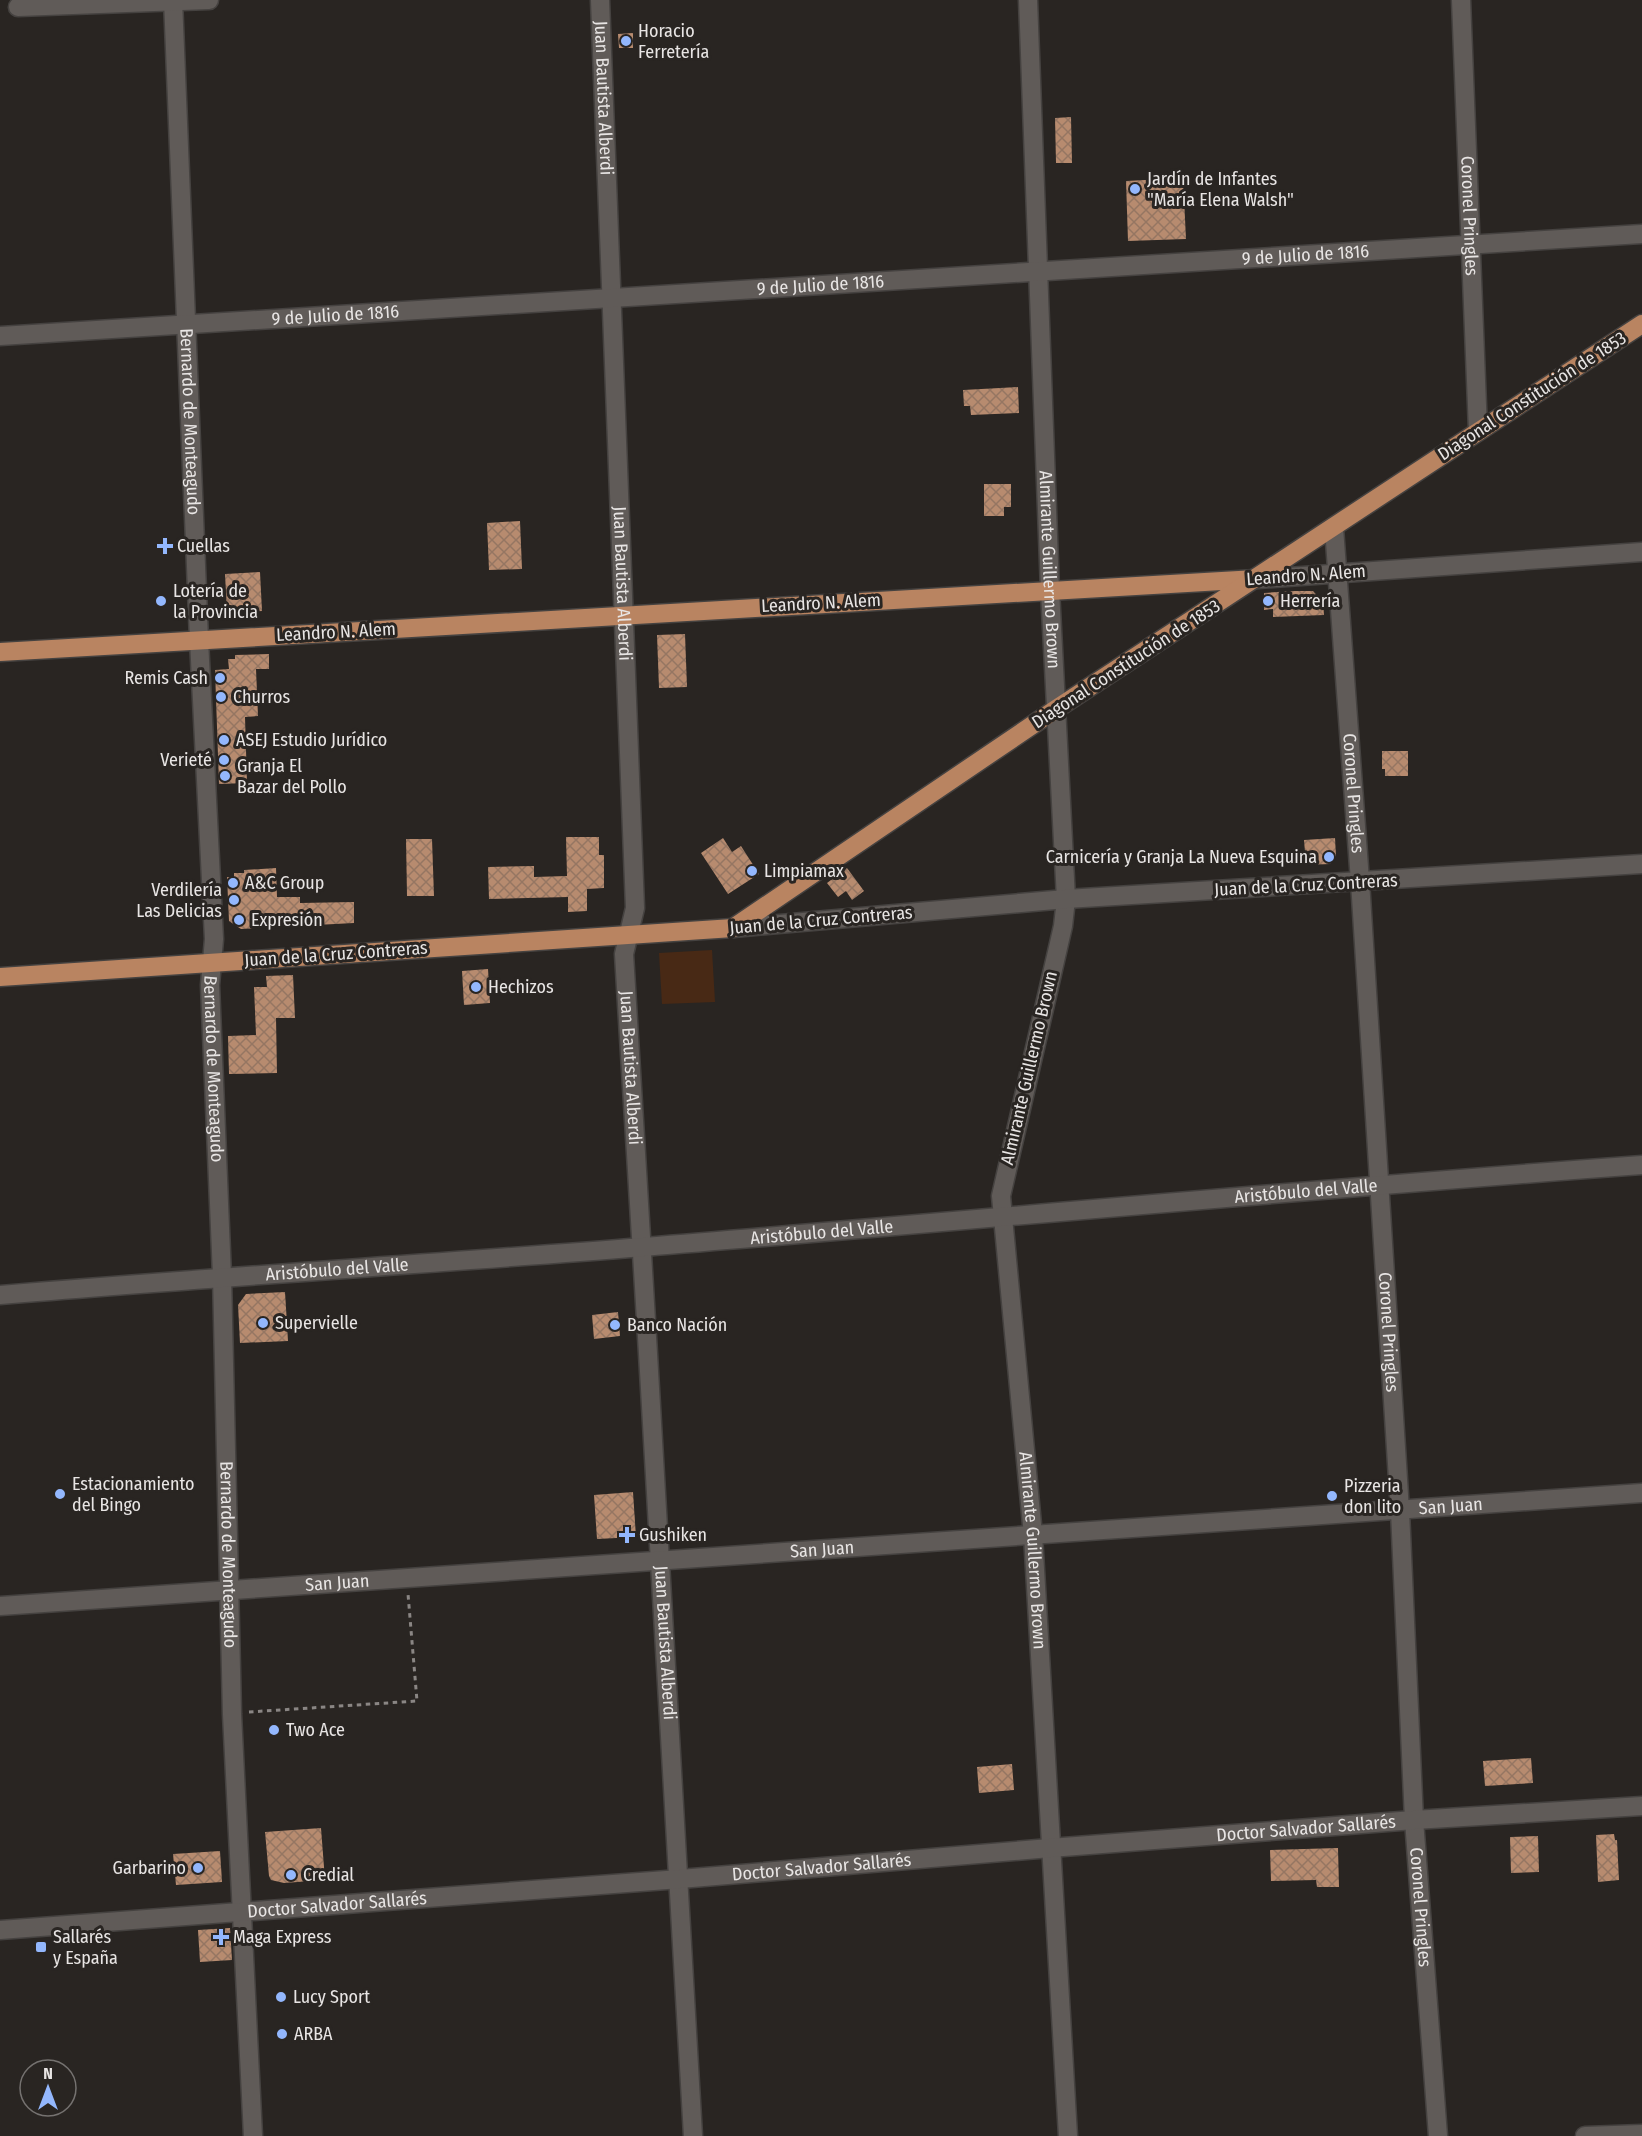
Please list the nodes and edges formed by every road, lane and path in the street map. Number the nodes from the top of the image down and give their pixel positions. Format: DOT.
graph roads {
  1 [pos="209,0"];
  2 [pos="600,0"];
  3 [pos="1028,0"];
  4 [pos="1461,0"];
  5 [pos="173,1"];
  6 [pos="18,7"];
  7 [pos="1642,234"];
  8 [pos="1470,244"];
  9 [pos="1039,271"];
  10 [pos="610,298"];
  11 [pos="185,323"];
  12 [pos="1642,324"];
  13 [pos="0,336"];
  14 [pos="1478,431"];
  15 [pos="1334,528"];
  16 [pos="1642,552"];
  17 [pos="1337,573"];
  18 [pos="1258,579"];
  19 [pos="1050,590"];
  20 [pos="623,615"];
  21 [pos="199,640"];
  22 [pos="0,652"];
  23 [pos="1056,710"];
  24 [pos="1642,864"];
  25 [pos="1360,881"];
  26 [pos="1066,899"];
  27 [pos="733,928"];
  28 [pos="629,935"];
  29 [pos="212,962"];
  30 [pos="0,977"];
  31 [pos="1642,1165"];
  32 [pos="1380,1184"];
  33 [pos="1002,1216"];
  34 [pos="641,1247"];
  35 [pos="222,1276"];
  36 [pos="0,1295"];
  37 [pos="1642,1493"];
  38 [pos="1400,1511"];
  39 [pos="1033,1535"];
  40 [pos="659,1560"];
  41 [pos="406,1579"];
  42 [pos="230,1591"];
  43 [pos="0,1606"];
  44 [pos="232,1713"];
  45 [pos="1642,1806"];
  46 [pos="1414,1820"];
  47 [pos="1050,1848"];
  48 [pos="680,1879"];
  49 [pos="241,1913"];
  50 [pos="0,1930"];
  51 [pos="1642,2134"];
  52 [pos="253,2136"];
  53 [pos="693,2136"];
  54 [pos="1068,2136"];
  55 [pos="1438,2136"];
  56 [pos="1585,2136"];
  1 -- 5 [label="street"];
  2 -- 10 [label="street, Juan Bautista Alberdi"];
  3 -- 9 [label="street, Almirante Guillermo Brown"];
  4 -- 8 [label="street, Coronel Pringles"];
  5 -- 6 [label="street"];
  5 -- 11 [label="street, Bernardo de Monteagudo"];
  7 -- 8 [label="street, 9 de Julio de 1816"];
  8 -- 9 [label="street, 9 de Julio de 1816"];
  8 -- 14 [label="street, Coronel Pringles"];
  9 -- 10 [label="street, 9 de Julio de 1816"];
  9 -- 19 [label="street, Almirante Guillermo Brown"];
  10 -- 11 [label="street, 9 de Julio de 1816"];
  10 -- 20 [label="street, Juan Bautista Alberdi"];
  11 -- 13 [label="street, 9 de Julio de 1816"];
  11 -- 21 [label="street, Bernardo de Monteagudo"];
  12 -- 14 [label="main road, Diagonal Constitución de 1853"];
  14 -- 15 [label="main road, Diagonal Constitución de 1853"];
  15 -- 17 [label="street, Coronel Pringles"];
  15 -- 18 [label="main road, Diagonal Constitución de 1853"];
  16 -- 17 [label="street, Leandro N. Alem"];
  17 -- 18 [label="street, Leandro N. Alem"];
  17 -- 25 [label="street, Coronel Pringles"];
  18 -- 19 [label="main road, Leandro N. Alem"];
  18 -- 23 [label="main road, Diagonal Constitución de 1853"];
  19 -- 20 [label="main road, Leandro N. Alem"];
  19 -- 23 [label="street, Almirante Guillermo Brown"];
  20 -- 21 [label="main road, Leandro N. Alem"];
  20 -- 28 [label="street, Juan Bautista Alberdi"];
  21 -- 22 [label="main road, Leandro N. Alem"];
  21 -- 29 [label="street, Bernardo de Monteagudo"];
  23 -- 26 [label="street, Almirante Guillermo Brown"];
  23 -- 27 [label="main road, Diagonal Constitución de 1853"];
  24 -- 25 [label="street, Juan de la Cruz Contreras"];
  25 -- 26 [label="street, Juan de la Cruz Contreras"];
  25 -- 32 [label="street, Coronel Pringles"];
  26 -- 27 [label="street, Juan de la Cruz Contreras"];
  26 -- 33 [label="street, Almirante Guillermo Brown"];
  27 -- 28 [label="main road, Juan de la Cruz Contreras"];
  28 -- 29 [label="main road, Juan de la Cruz Contreras"];
  28 -- 34 [label="street, Juan Bautista Alberdi"];
  29 -- 30 [label="main road, Juan de la Cruz Contreras"];
  29 -- 35 [label="street, Bernardo de Monteagudo"];
  31 -- 32 [label="street, Aristóbulo del Valle"];
  32 -- 33 [label="street, Aristóbulo del Valle"];
  32 -- 38 [label="street, Coronel Pringles"];
  33 -- 34 [label="street, Aristóbulo del Valle"];
  33 -- 39 [label="street, Almirante Guillermo Brown"];
  34 -- 35 [label="street, Aristóbulo del Valle"];
  34 -- 40 [label="street, Juan Bautista Alberdi"];
  35 -- 36 [label="street, Aristóbulo del Valle"];
  35 -- 42 [label="street, Bernardo de Monteagudo"];
  37 -- 38 [label="street, San Juan"];
  38 -- 39 [label="street, San Juan"];
  38 -- 46 [label="street, Coronel Pringles"];
  39 -- 40 [label="street, San Juan"];
  39 -- 47 [label="street, Almirante Guillermo Brown"];
  40 -- 41 [label="street, San Juan"];
  40 -- 48 [label="street, Juan Bautista Alberdi"];
  41 -- 42 [label="street, San Juan"];
  41 -- 44 [label="path"];
  42 -- 43 [label="street, San Juan"];
  42 -- 44 [label="street, Bernardo de Monteagudo"];
  44 -- 49 [label="street, Bernardo de Monteagudo"];
  45 -- 46 [label="street, Doctor Salvador Sallarés"];
  46 -- 47 [label="street, Doctor Salvador Sallarés"];
  46 -- 55 [label="street, Coronel Pringles"];
  47 -- 48 [label="street, Doctor Salvador Sallarés"];
  47 -- 54 [label="street, Almirante Guillermo Brown"];
  48 -- 49 [label="street, Doctor Salvador Sallarés"];
  48 -- 53 [label="street, Juan Bautista Alberdi"];
  49 -- 50 [label="street, Doctor Salvador Sallarés"];
  49 -- 52 [label="street, Bernardo de Monteagudo"];
  51 -- 56 [label="street"];
}
